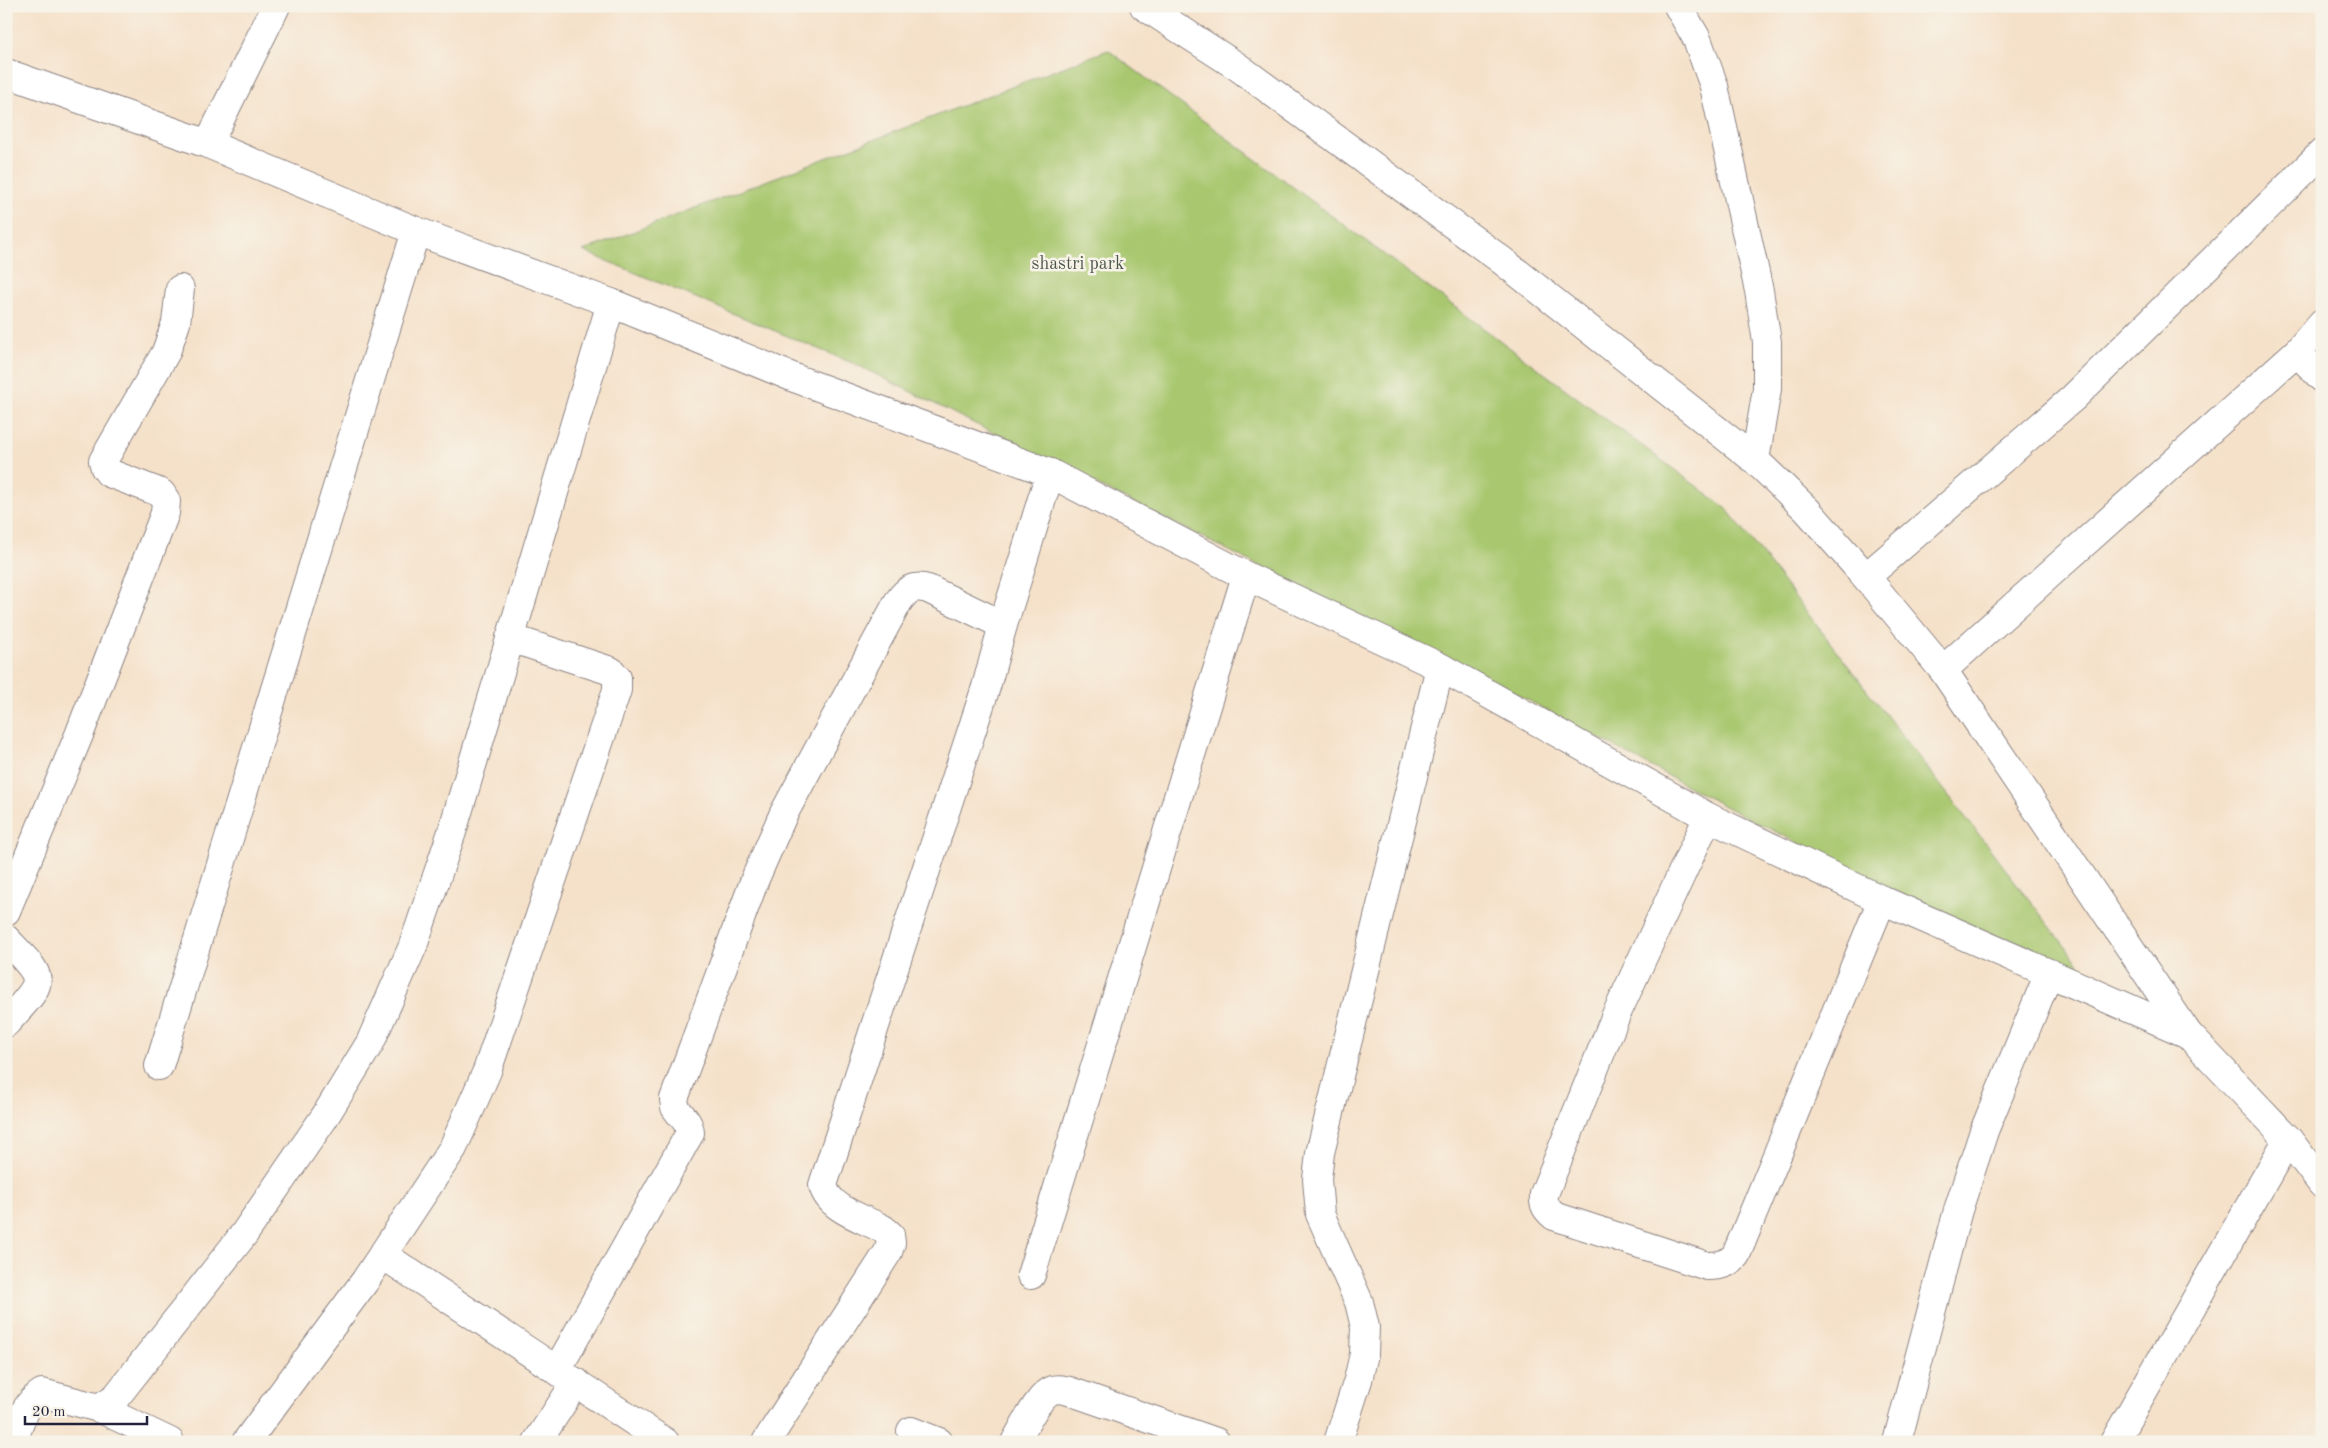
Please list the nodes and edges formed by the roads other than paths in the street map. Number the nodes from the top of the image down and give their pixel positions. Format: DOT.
graph roads {
  1 [pos="276,6"];
  2 [pos="1144,6"];
  3 [pos="1678,6"];
  4 [pos="6,73"];
  5 [pos="208,144"];
  6 [pos="2322,153"];
  7 [pos="416,231"];
  8 [pos="180,289"];
  9 [pos="611,303"];
  10 [pos="2322,323"];
  11 [pos="2297,352"];
  12 [pos="2322,378"];
  13 [pos="1755,460"];
  14 [pos="1050,473"];
  15 [pos="1246,576"];
  16 [pos="1866,576"];
  17 [pos="1003,625"];
  18 [pos="510,638"];
  19 [pos="1440,667"];
  20 [pos="1943,670"];
  21 [pos="1708,817"];
  22 [pos="1882,900"];
  23 [pos="6,911"];
  24 [pos="6,939"];
  25 [pos="2049,973"];
  26 [pos="6,1022"];
  27 [pos="2188,1034"];
  28 [pos="159,1066"];
  29 [pos="2288,1140"];
  30 [pos="2322,1184"];
  31 [pos="383,1255"];
  32 [pos="1032,1275"];
  33 [pos="566,1376"];
  34 [pos="99,1408"];
  35 [pos="911,1431"];
  36 [pos="13,1442"];
  37 [pos="170,1442"];
  38 [pos="246,1442"];
  39 [pos="537,1442"];
  40 [pos="665,1442"];
  41 [pos="766,1442"];
  42 [pos="939,1442"];
  43 [pos="1015,1442"];
  44 [pos="1216,1442"];
  45 [pos="1338,1442"];
  46 [pos="1897,1442"];
  47 [pos="2114,1442"];
  1 -- 5 [label="street"];
  2 -- 13 [label="street"];
  3 -- 13 [label="street"];
  4 -- 5 [label="street"];
  5 -- 7 [label="street"];
  6 -- 16 [label="street"];
  7 -- 9 [label="street"];
  7 -- 28 [label="street"];
  8 -- 23 [label="street"];
  9 -- 14 [label="street"];
  9 -- 18 [label="street"];
  10 -- 11 [label="street"];
  11 -- 12 [label="street"];
  11 -- 20 [label="street"];
  13 -- 16 [label="street"];
  14 -- 15 [label="street"];
  14 -- 17 [label="street"];
  15 -- 19 [label="street"];
  15 -- 32 [label="street"];
  16 -- 20 [label="street"];
  17 -- 33 [label="street"];
  17 -- 41 [label="street"];
  18 -- 31 [label="street"];
  18 -- 34 [label="street"];
  19 -- 21 [label="street"];
  19 -- 45 [label="street"];
  20 -- 27 [label="street"];
  21 -- 22 [label="street"];
  21 -- 22 [label="street"];
  22 -- 25 [label="street"];
  24 -- 26 [label="street"];
  25 -- 27 [label="street"];
  25 -- 46 [label="street"];
  27 -- 29 [label="street"];
  29 -- 30 [label="street"];
  29 -- 47 [label="street"];
  31 -- 33 [label="street"];
  31 -- 38 [label="street"];
  33 -- 39 [label="street"];
  33 -- 40 [label="street"];
  34 -- 36 [label="street"];
  34 -- 37 [label="street"];
  35 -- 42 [label="street"];
  43 -- 44 [label="street"];
}
